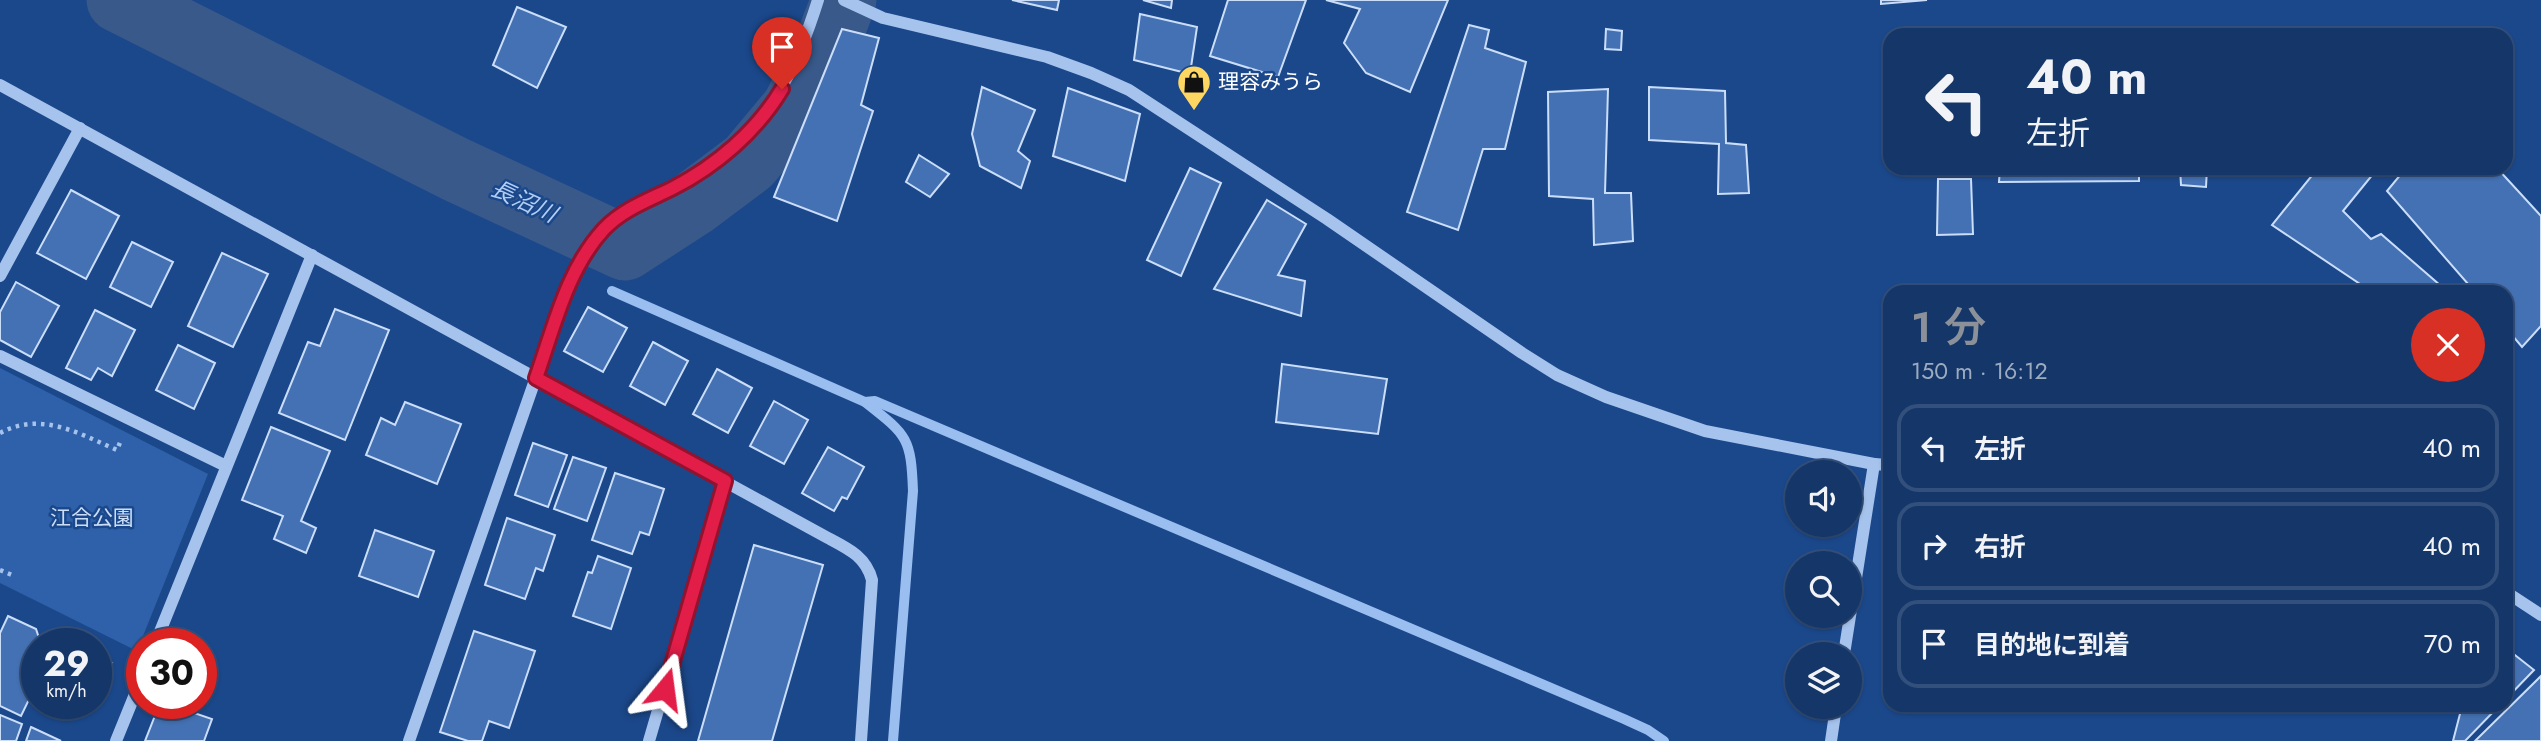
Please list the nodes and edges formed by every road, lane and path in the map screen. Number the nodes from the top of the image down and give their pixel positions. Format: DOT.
graph roads {
  1 [pos="818,0"];
  2 [pos="849,2"];
  3 [pos="0,85"];
  4 [pos="80,128"];
  5 [pos="312,255"];
  6 [pos="0,276"];
  7 [pos="0,356"];
  8 [pos="536,378"];
  9 [pos="130,420"];
  10 [pos="0,433"];
  11 [pos="1874,464"];
  12 [pos="1883,465"];
  13 [pos="226,466"];
  14 [pos="725,481"];
  15 [pos="0,570"];
  16 [pos="12,575"];
  17 [pos="2513,597"];
  18 [pos="2541,615"];
  19 [pos="161,628"];
  20 [pos="1846,642"];
  21 [pos="126,716"];
  22 [pos="1834,719"];
  23 [pos="116,741"];
  24 [pos="409,741"];
  25 [pos="649,741"];
  26 [pos="861,741"];
  27 [pos="1831,741"];
  1 -- 8 [label="street"];
  2 -- 11 [label="street"];
  3 -- 4 [label="street"];
  4 -- 5 [label="street"];
  4 -- 6 [label="street"];
  5 -- 8 [label="street"];
  5 -- 13 [label="street"];
  7 -- 9 [label="street"];
  8 -- 14 [label="street"];
  8 -- 24 [label="street"];
  9 -- 10 [label="path"];
  9 -- 13 [label="street"];
  11 -- 12 [label="street"];
  11 -- 20 [label="street"];
  13 -- 19 [label="street"];
  14 -- 25 [label="street"];
  14 -- 26 [label="street"];
  15 -- 16 [label="path"];
  17 -- 18 [label="street"];
  21 -- 23 [label="street"];
  22 -- 27 [label="street"];
}
